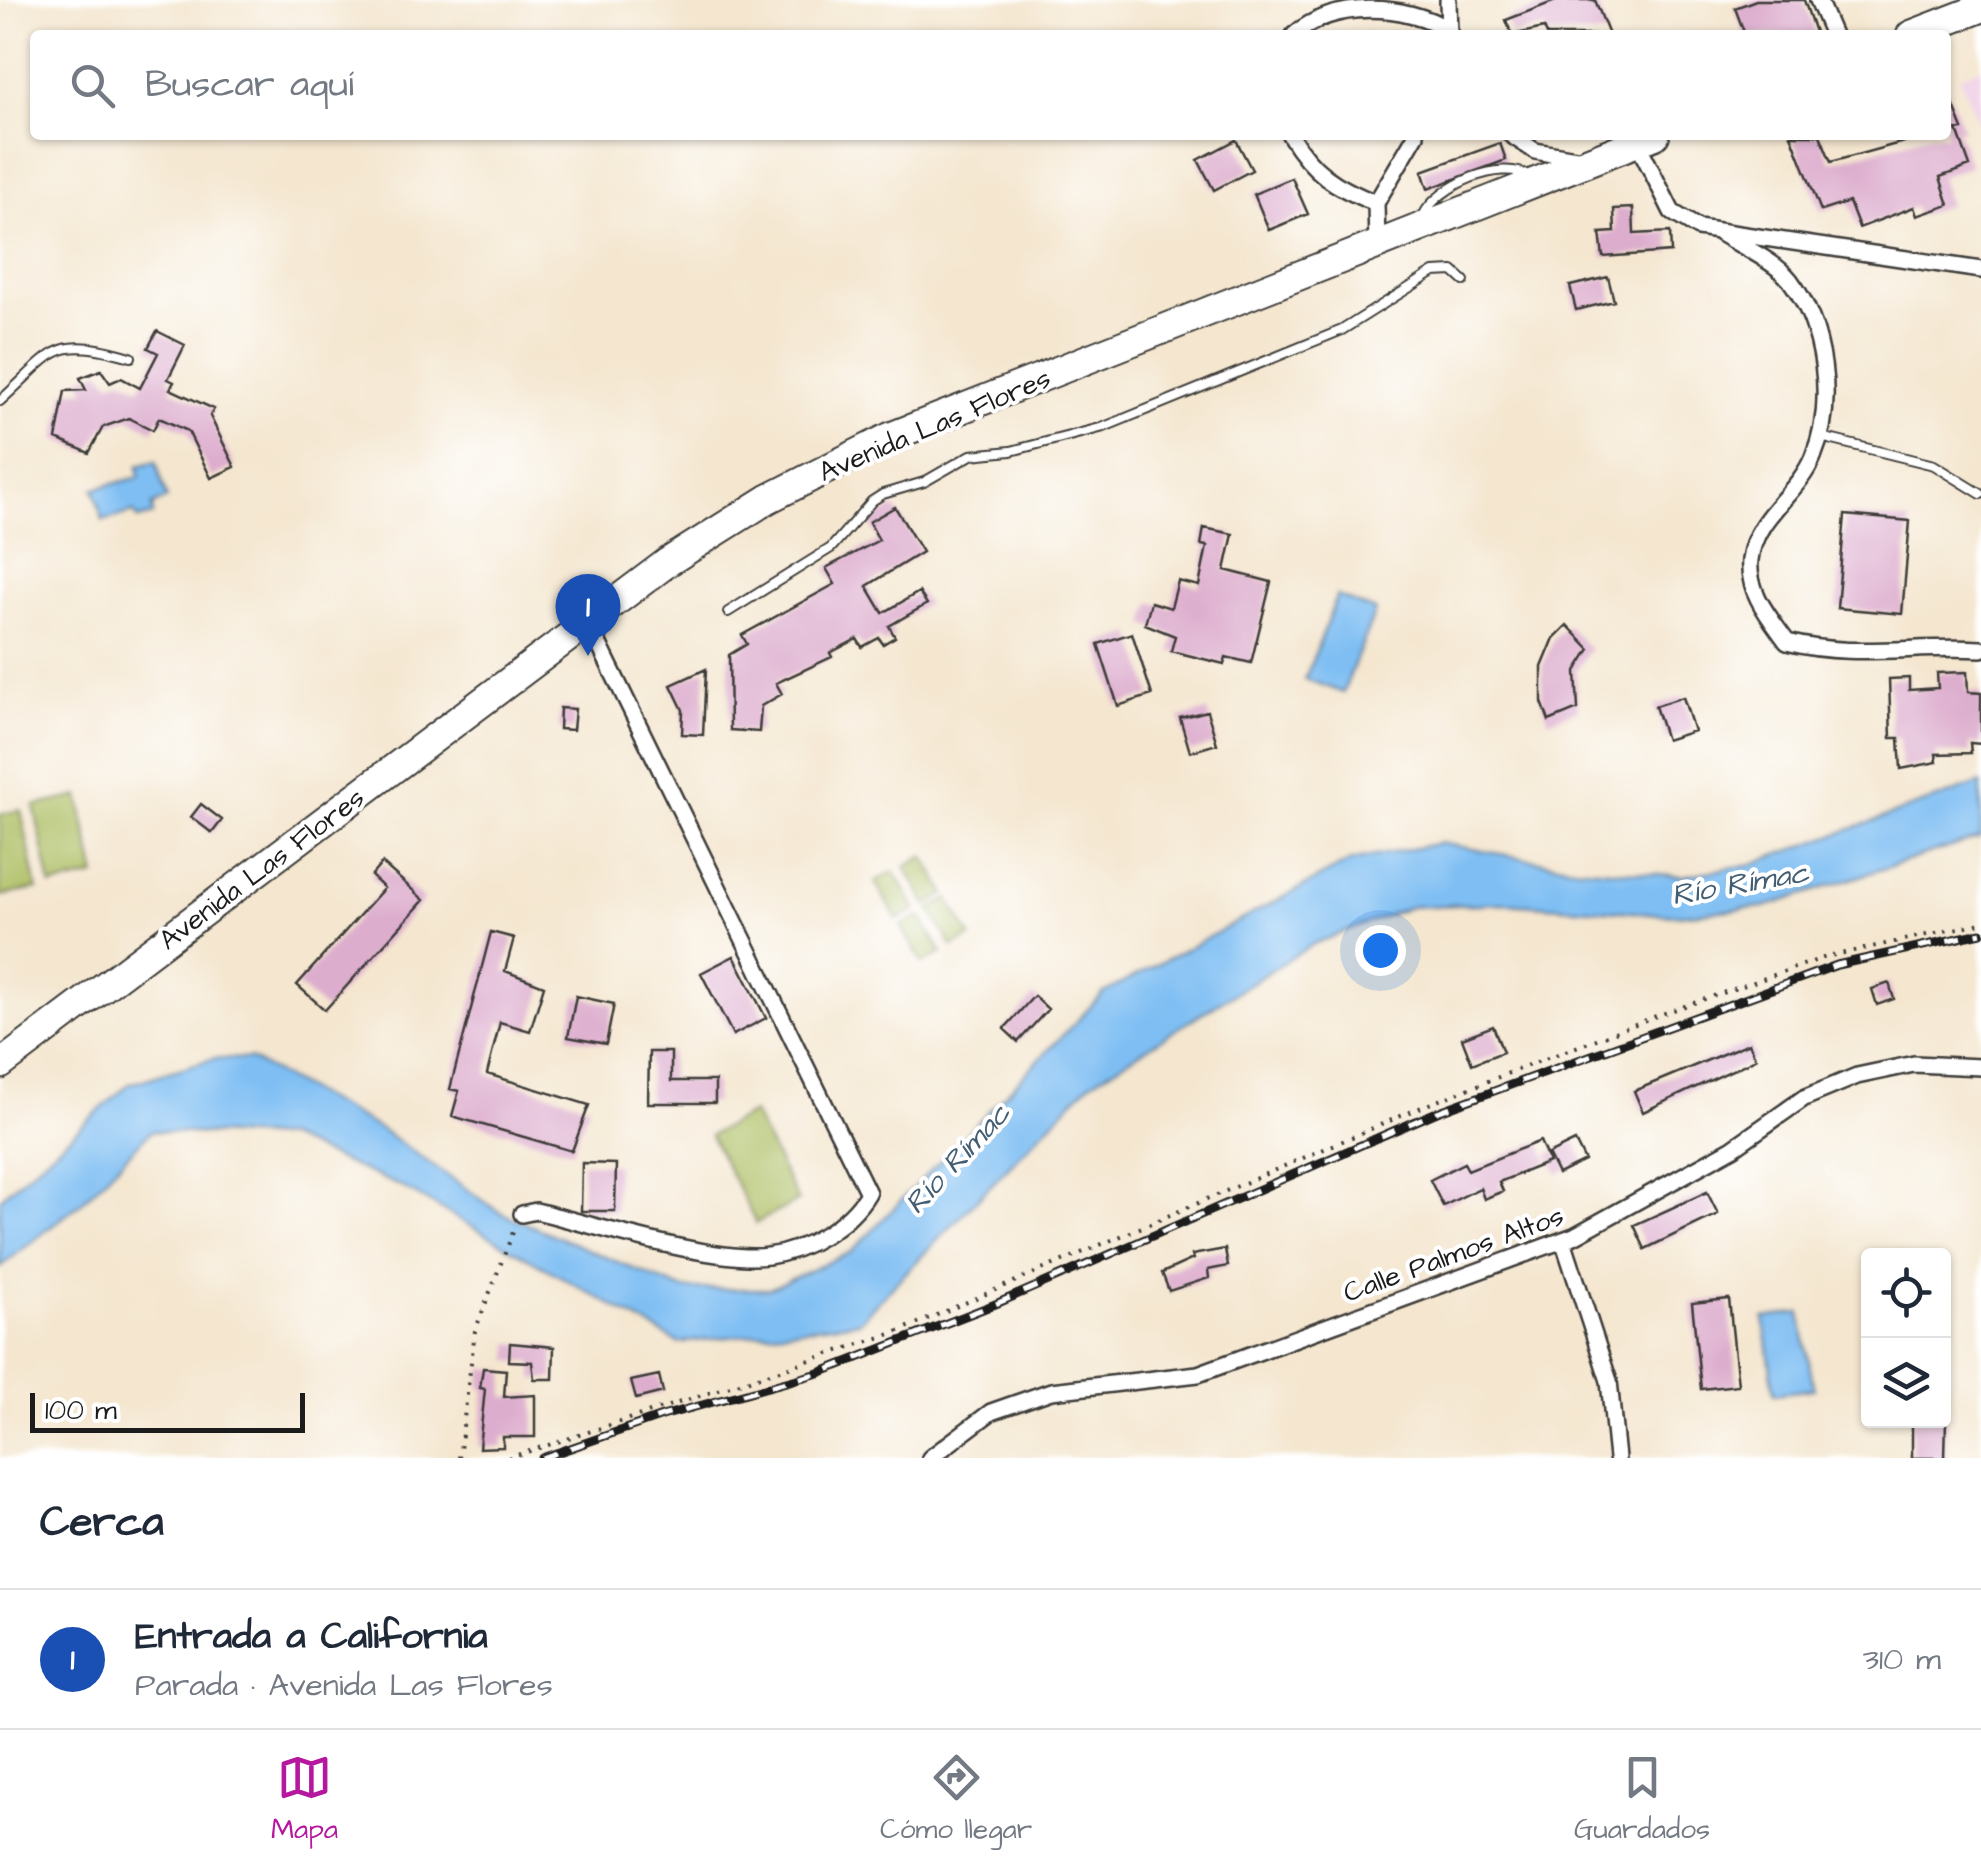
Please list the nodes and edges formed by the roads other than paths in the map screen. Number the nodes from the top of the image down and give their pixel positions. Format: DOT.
graph roads {
  1 [pos="1448,0"];
  2 [pos="1818,0"];
  3 [pos="1981,8"];
  4 [pos="1300,30"];
  5 [pos="1446,30"];
  6 [pos="1449,30"];
  7 [pos="1831,30"];
  8 [pos="1924,30"];
  9 [pos="1293,140"];
  10 [pos="1413,140"];
  11 [pos="1519,140"];
  12 [pos="1641,140"];
  13 [pos="1647,140"];
  14 [pos="1590,160"];
  15 [pos="1376,203"];
  16 [pos="1720,232"];
  17 [pos="1377,245"];
  18 [pos="1981,270"];
  19 [pos="1464,282"];
  20 [pos="131,357"];
  21 [pos="0,401"];
  22 [pos="1818,436"];
  23 [pos="1981,494"];
  24 [pos="728,612"];
  25 [pos="588,622"];
  26 [pos="1981,648"];
  27 [pos="0,1065"];
  28 [pos="1981,1067"];
  29 [pos="522,1214"];
  30 [pos="1563,1240"];
  31 [pos="930,1458"];
  32 [pos="1617,1458"];
  1 -- 6 [label="street"];
  2 -- 7 [label="street"];
  3 -- 8 [label="highway"];
  4 -- 5 [label="street"];
  9 -- 15 [label="street"];
  10 -- 15 [label="street"];
  11 -- 14 [label="street"];
  12 -- 14 [label="highway, Avenida Las Flores"];
  13 -- 16 [label="street"];
  14 -- 17 [label="highway, Avenida Las Flores"];
  15 -- 17 [label="street"];
  16 -- 18 [label="street"];
  16 -- 22 [label="street"];
  17 -- 25 [label="highway, Avenida Las Flores"];
  19 -- 24 [label="lane"];
  20 -- 21 [label="lane"];
  22 -- 23 [label="lane"];
  22 -- 26 [label="street"];
  25 -- 27 [label="highway, Avenida Las Flores"];
  25 -- 29 [label="street"];
  28 -- 30 [label="street, Calle Palmos Altos"];
  30 -- 31 [label="street, Calle Palmos Altos"];
  30 -- 32 [label="street"];
}
